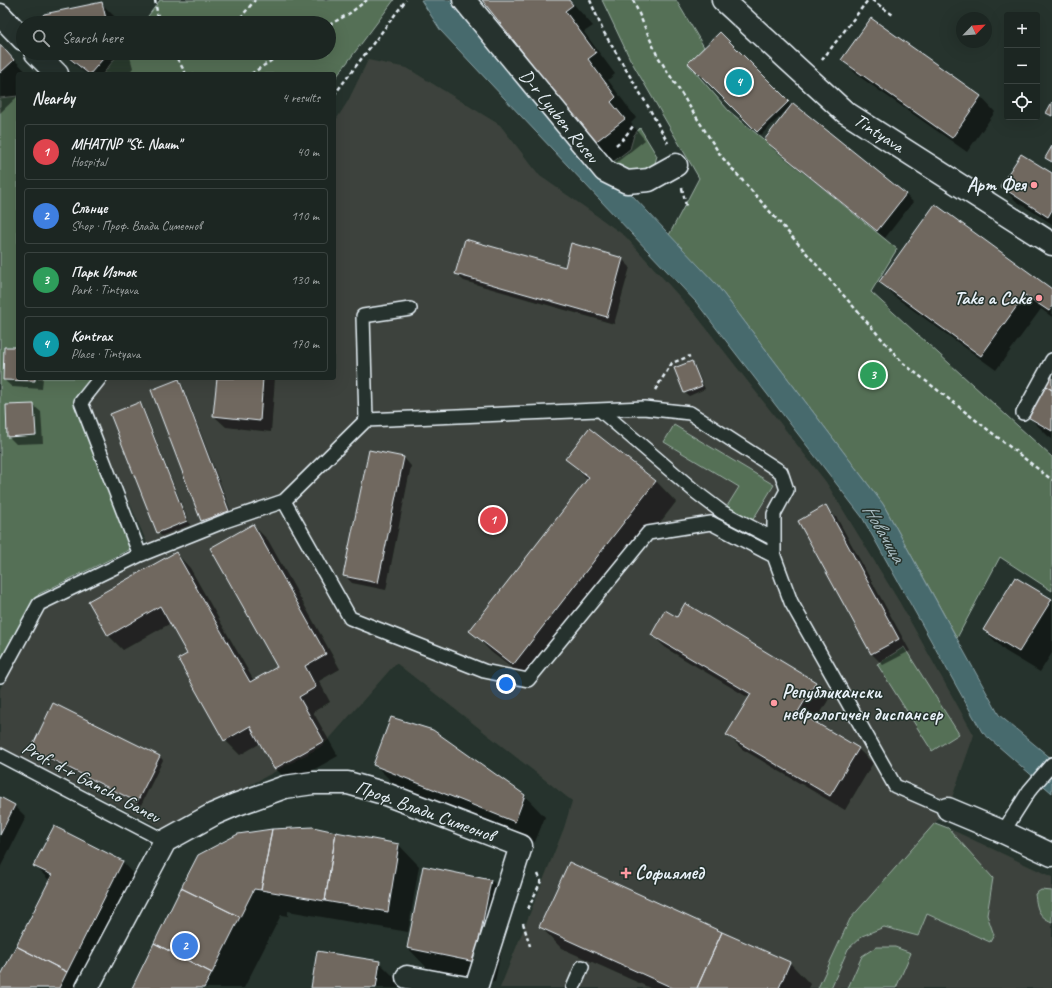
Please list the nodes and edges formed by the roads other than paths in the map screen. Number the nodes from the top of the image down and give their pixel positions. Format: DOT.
graph roads {
  1 [pos="464,0"];
  2 [pos="723,0"];
  3 [pos="0,15"];
  4 [pos="16,32"];
  5 [pos="43,60"];
  6 [pos="54,72"];
  7 [pos="676,166"];
  8 [pos="1052,244"];
  9 [pos="410,309"];
  10 [pos="1052,360"];
  11 [pos="98,380"];
  12 [pos="600,410"];
  13 [pos="1023,413"];
  14 [pos="366,420"];
  15 [pos="284,501"];
  16 [pos="774,539"];
  17 [pos="140,555"];
  18 [pos="774,556"];
  19 [pos="0,676"];
  20 [pos="0,755"];
  21 [pos="1052,764"];
  22 [pos="948,809"];
  23 [pos="1003,832"];
  24 [pos="165,841"];
  25 [pos="1052,855"];
  26 [pos="582,967"];
  27 [pos="407,977"];
  28 [pos="87,988"];
  29 [pos="467,988"];
  30 [pos="476,988"];
  31 [pos="573,988"];
  1 -- 7 [label="street, D-r Lyuben Rusev"];
  2 -- 8 [label="street, Tintyava"];
  3 -- 4 [label="street"];
  5 -- 6 [label="street"];
  9 -- 14 [label="lane"];
  10 -- 13 [label="lane"];
  11 -- 17 [label="lane"];
  12 -- 14 [label="lane"];
  12 -- 16 [label="lane"];
  12 -- 16 [label="lane"];
  14 -- 15 [label="lane"];
  15 -- 17 [label="lane"];
  15 -- 18 [label="lane"];
  16 -- 18 [label="lane"];
  17 -- 19 [label="lane"];
  18 -- 22 [label="lane"];
  20 -- 24 [label="lane, Prof. d-r Gancho Ganev"];
  21 -- 23 [label="lane"];
  22 -- 23 [label="street"];
  23 -- 25 [label="street"];
  24 -- 28 [label="street"];
  24 -- 30 [label="street, Проф. Влади Симеонов"];
  26 -- 31 [label="lane"];
  27 -- 29 [label="street"];
}
